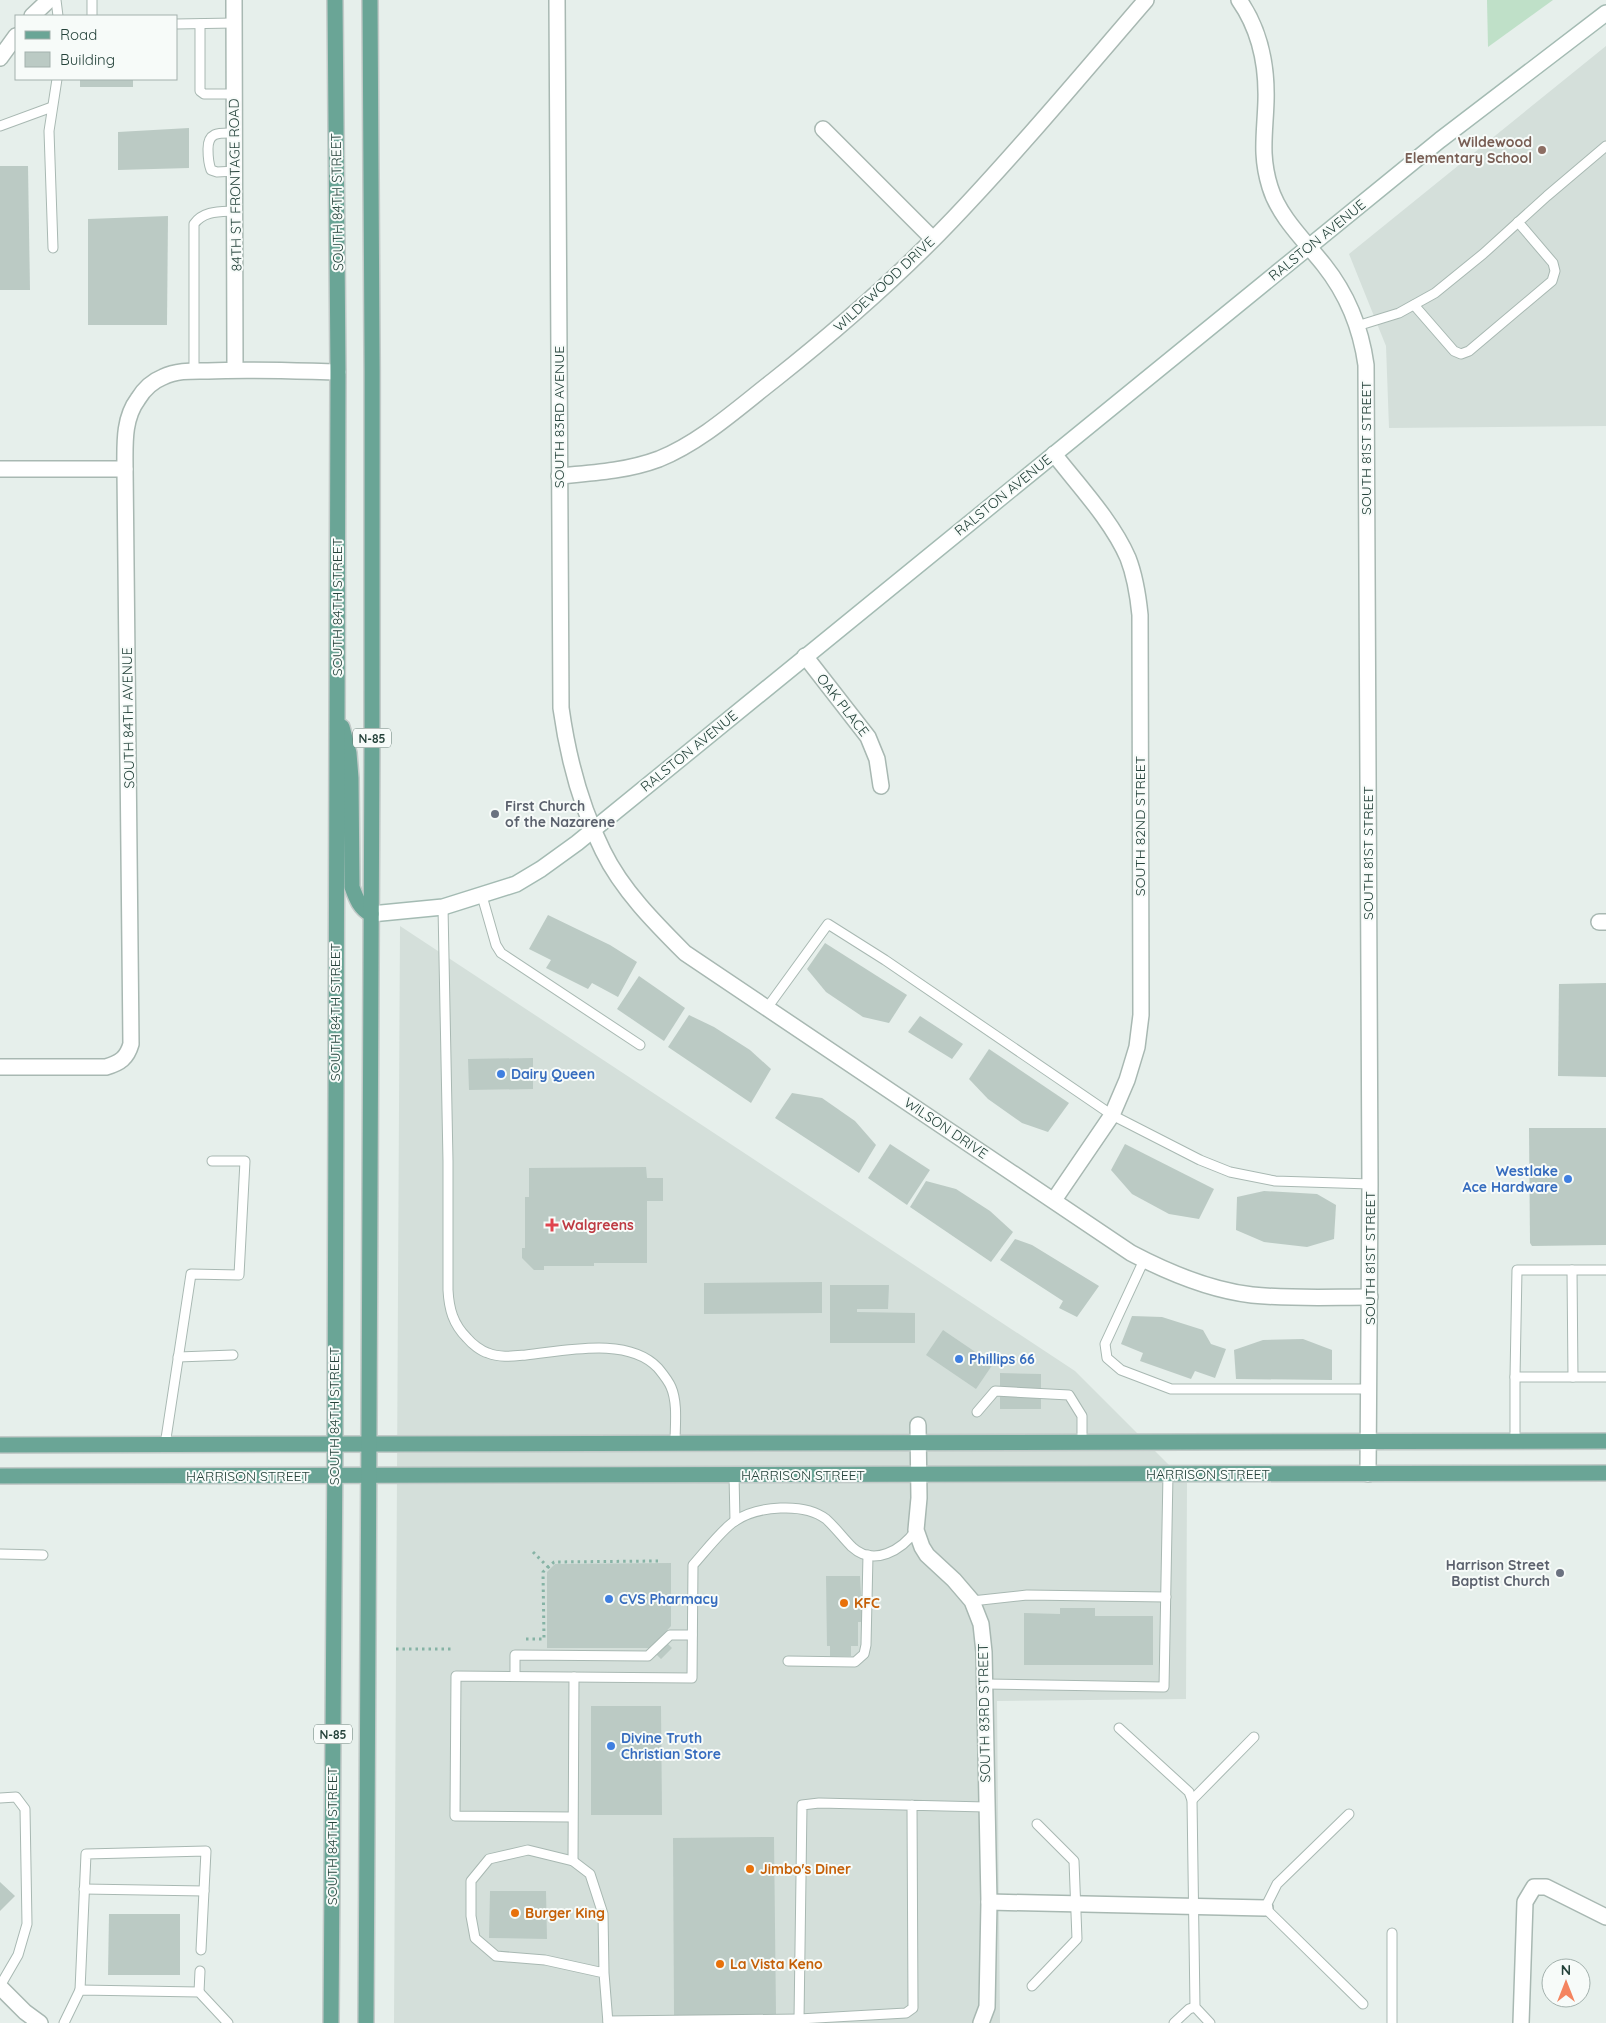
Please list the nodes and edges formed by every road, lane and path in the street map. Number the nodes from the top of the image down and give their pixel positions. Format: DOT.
graph roads {
  1 [pos="49,0"];
  2 [pos="56,0"];
  3 [pos="92,0"];
  4 [pos="234,0"];
  5 [pos="335,0"];
  6 [pos="370,0"];
  7 [pos="557,0"];
  8 [pos="1146,0"];
  9 [pos="1239,0"];
  10 [pos="1606,13"];
  11 [pos="33,15"];
  12 [pos="58,15"];
  13 [pos="92,15"];
  14 [pos="234,23"];
  15 [pos="178,24"];
  16 [pos="200,24"];
  17 [pos="15,37"];
  18 [pos="0,58"];
  19 [pos="57,80"];
  20 [pos="234,94"];
  21 [pos="52,106"];
  22 [pos="0,126"];
  23 [pos="823,129"];
  24 [pos="235,133"];
  25 [pos="1606,146"];
  26 [pos="236,171"];
  27 [pos="236,211"];
  28 [pos="1518,222"];
  29 [pos="933,239"];
  30 [pos="1310,247"];
  31 [pos="53,248"];
  32 [pos="1414,305"];
  33 [pos="1357,326"];
  34 [pos="235,369"];
  35 [pos="194,371"];
  36 [pos="338,372"];
  37 [pos="1054,454"];
  38 [pos="0,469"];
  39 [pos="125,469"];
  40 [pos="559,476"];
  41 [pos="805,656"];
  42 [pos="337,711"];
  43 [pos="881,786"];
  44 [pos="594,828"];
  45 [pos="482,896"];
  46 [pos="443,908"];
  47 [pos="371,914"];
  48 [pos="767,1008"];
  49 [pos="640,1045"];
  50 [pos="0,1067"];
  51 [pos="1112,1115"];
  52 [pos="212,1161"];
  53 [pos="1370,1184"];
  54 [pos="1054,1200"];
  55 [pos="1144,1260"];
  56 [pos="1572,1270"];
  57 [pos="1606,1270"];
  58 [pos="1370,1297"];
  59 [pos="233,1355"];
  60 [pos="178,1357"];
  61 [pos="1515,1377"];
  62 [pos="1573,1377"];
  63 [pos="1606,1377"];
  64 [pos="1369,1389"];
  65 [pos="976,1412"];
  66 [pos="918,1425"];
  67 [pos="1606,1441"];
  68 [pos="1082,1442"];
  69 [pos="1369,1442"];
  70 [pos="1515,1442"];
  71 [pos="675,1443"];
  72 [pos="918,1443"];
  73 [pos="0,1445"];
  74 [pos="165,1445"];
  75 [pos="335,1445"];
  76 [pos="370,1445"];
  77 [pos="1606,1473"];
  78 [pos="919,1474"];
  79 [pos="1168,1474"];
  80 [pos="1368,1474"];
  81 [pos="734,1475"];
  82 [pos="0,1476"];
  83 [pos="334,1476"];
  84 [pos="370,1476"];
  85 [pos="735,1521"];
  86 [pos="916,1530"];
  87 [pos="533,1552"];
  88 [pos="0,1554"];
  89 [pos="43,1554"];
  90 [pos="868,1554"];
  91 [pos="658,1561"];
  92 [pos="549,1568"];
  93 [pos="1166,1597"];
  94 [pos="972,1601"];
  95 [pos="692,1635"];
  96 [pos="526,1639"];
  97 [pos="454,1648"];
  98 [pos="396,1650"];
  99 [pos="788,1660"];
  100 [pos="515,1676"];
  101 [pos="574,1677"];
  102 [pos="986,1684"];
  103 [pos="1119,1728"];
  104 [pos="1254,1737"];
  105 [pos="0,1798"];
  106 [pos="1192,1800"];
  107 [pos="912,1805"];
  108 [pos="986,1807"];
  109 [pos="1349,1814"];
  110 [pos="572,1817"];
  111 [pos="1037,1824"];
  112 [pos="573,1861"];
  113 [pos="84,1889"];
  114 [pos="204,1892"];
  115 [pos="989,1902"];
  116 [pos="1075,1902"];
  117 [pos="1193,1906"];
  118 [pos="1265,1908"];
  119 [pos="1606,1917"];
  120 [pos="1392,1933"];
  121 [pos="202,1950"];
  122 [pos="200,1971"];
  123 [pos="604,1973"];
  124 [pos="0,1986"];
  125 [pos="1032,1986"];
  126 [pos="80,1990"];
  127 [pos="199,1992"];
  128 [pos="1362,2004"];
  129 [pos="1195,2007"];
  130 [pos="799,2021"];
  131 [pos="608,2022"];
  132 [pos="40,2023"];
  133 [pos="64,2023"];
  134 [pos="228,2023"];
  135 [pos="331,2023"];
  136 [pos="366,2023"];
  137 [pos="981,2023"];
  138 [pos="1174,2023"];
  139 [pos="1210,2023"];
  140 [pos="1392,2023"];
  141 [pos="1521,2023"];
  1 -- 11 [label="street"];
  2 -- 12 [label="lane"];
  3 -- 13 [label="lane"];
  4 -- 14 [label="street, 84TH ST FRONTAGE ROAD"];
  5 -- 36 [label="main road, SOUTH 84TH STREET / N-85"];
  6 -- 47 [label="main road, N-85"];
  7 -- 40 [label="street, SOUTH 83RD AVENUE"];
  8 -- 29 [label="street, WILDEWOOD DRIVE"];
  9 -- 30 [label="street, SOUTH 81ST STREET"];
  10 -- 30 [label="street, RALSTON AVENUE"];
  14 -- 16 [label="lane"];
  14 -- 20 [label="street, 84TH ST FRONTAGE ROAD"];
  15 -- 16 [label="lane"];
  16 -- 20 [label="lane"];
  17 -- 18 [label="street"];
  19 -- 21 [label="lane"];
  20 -- 24 [label="street, 84TH ST FRONTAGE ROAD"];
  21 -- 22 [label="lane"];
  21 -- 31 [label="lane"];
  23 -- 29 [label="street"];
  24 -- 26 [label="street, 84TH ST FRONTAGE ROAD"];
  24 -- 26 [label="lane"];
  25 -- 28 [label="lane"];
  26 -- 27 [label="street, 84TH ST FRONTAGE ROAD"];
  27 -- 34 [label="street, 84TH ST FRONTAGE ROAD"];
  27 -- 35 [label="lane"];
  28 -- 32 [label="lane"];
  28 -- 32 [label="lane"];
  29 -- 40 [label="street, WILDEWOOD DRIVE"];
  30 -- 33 [label="street, SOUTH 81ST STREET"];
  30 -- 37 [label="street, RALSTON AVENUE"];
  32 -- 33 [label="lane"];
  33 -- 53 [label="street, SOUTH 81ST STREET"];
  34 -- 35 [label="street"];
  34 -- 36 [label="street"];
  35 -- 39 [label="street, SOUTH 84TH AVENUE"];
  36 -- 42 [label="main road, SOUTH 84TH STREET / N-85"];
  37 -- 41 [label="street, RALSTON AVENUE"];
  37 -- 51 [label="street, SOUTH 82ND STREET"];
  38 -- 39 [label="street"];
  39 -- 50 [label="street, SOUTH 84TH AVENUE"];
  40 -- 44 [label="street, SOUTH 83RD AVENUE"];
  41 -- 43 [label="street, OAK PLACE"];
  41 -- 44 [label="street, RALSTON AVENUE"];
  42 -- 47 [label="main road"];
  42 -- 75 [label="main road, SOUTH 84TH STREET / N-85"];
  44 -- 45 [label="street, RALSTON AVENUE"];
  44 -- 48 [label="street, WILSON DRIVE"];
  45 -- 46 [label="street, RALSTON AVENUE"];
  45 -- 49 [label="lane"];
  46 -- 47 [label="street, RALSTON AVENUE"];
  46 -- 71 [label="lane"];
  47 -- 76 [label="main road, N-85"];
  48 -- 51 [label="lane"];
  48 -- 54 [label="street, WILSON DRIVE"];
  51 -- 53 [label="lane"];
  51 -- 54 [label="street, SOUTH 82ND STREET"];
  52 -- 60 [label="lane"];
  53 -- 58 [label="street, SOUTH 81ST STREET"];
  54 -- 55 [label="street, WILSON DRIVE"];
  55 -- 58 [label="street, WILSON DRIVE"];
  55 -- 64 [label="lane"];
  56 -- 57 [label="lane"];
  56 -- 61 [label="lane"];
  56 -- 62 [label="lane"];
  58 -- 64 [label="street, SOUTH 81ST STREET"];
  59 -- 60 [label="lane"];
  60 -- 74 [label="lane"];
  61 -- 62 [label="lane"];
  61 -- 70 [label="lane"];
  62 -- 63 [label="lane"];
  64 -- 69 [label="street, SOUTH 81ST STREET"];
  65 -- 68 [label="lane"];
  66 -- 72 [label="street, SOUTH 83RD STREET"];
  67 -- 70 [label="main road"];
  68 -- 69 [label="main road"];
  68 -- 72 [label="main road"];
  69 -- 70 [label="main road"];
  69 -- 80 [label="street, SOUTH 81ST STREET"];
  71 -- 72 [label="main road"];
  71 -- 76 [label="main road"];
  72 -- 78 [label="street, SOUTH 83RD STREET"];
  73 -- 74 [label="main road"];
  74 -- 75 [label="main road"];
  75 -- 76 [label="main road"];
  75 -- 83 [label="main road, SOUTH 84TH STREET / N-85"];
  76 -- 84 [label="main road, N-85"];
  77 -- 80 [label="main road, HARRISON STREET"];
  78 -- 79 [label="main road, HARRISON STREET"];
  78 -- 81 [label="main road, HARRISON STREET"];
  78 -- 86 [label="street, SOUTH 83RD STREET"];
  79 -- 80 [label="main road, HARRISON STREET"];
  79 -- 93 [label="lane"];
  81 -- 84 [label="main road, HARRISON STREET"];
  81 -- 85 [label="lane"];
  82 -- 83 [label="main road, HARRISON STREET"];
  83 -- 84 [label="main road, HARRISON STREET"];
  83 -- 135 [label="main road, SOUTH 84TH STREET / N-85"];
  84 -- 136 [label="main road, N-85"];
  85 -- 90 [label="lane"];
  85 -- 95 [label="lane"];
  86 -- 90 [label="lane"];
  86 -- 94 [label="street, SOUTH 83RD STREET"];
  87 -- 92 [label="path"];
  88 -- 89 [label="lane"];
  90 -- 99 [label="lane"];
  91 -- 92 [label="path"];
  92 -- 96 [label="path"];
  93 -- 94 [label="lane"];
  93 -- 102 [label="lane"];
  94 -- 102 [label="street, SOUTH 83RD STREET"];
  95 -- 100 [label="lane"];
  95 -- 101 [label="lane"];
  97 -- 98 [label="path"];
  100 -- 101 [label="lane"];
  100 -- 110 [label="lane"];
  101 -- 110 [label="lane"];
  102 -- 108 [label="street, SOUTH 83RD STREET"];
  103 -- 106 [label="lane"];
  104 -- 106 [label="lane"];
  105 -- 124 [label="lane"];
  106 -- 117 [label="lane"];
  107 -- 108 [label="lane"];
  107 -- 130 [label="lane"];
  107 -- 130 [label="lane"];
  108 -- 115 [label="street, SOUTH 83RD STREET"];
  109 -- 118 [label="lane"];
  110 -- 112 [label="lane"];
  111 -- 116 [label="lane"];
  112 -- 123 [label="lane"];
  112 -- 123 [label="lane"];
  113 -- 114 [label="lane"];
  113 -- 114 [label="lane"];
  113 -- 126 [label="lane"];
  114 -- 121 [label="lane"];
  115 -- 116 [label="street"];
  115 -- 137 [label="street, SOUTH 83RD STREET"];
  116 -- 117 [label="street"];
  116 -- 125 [label="lane"];
  117 -- 118 [label="street"];
  117 -- 129 [label="lane"];
  118 -- 128 [label="lane"];
  119 -- 141 [label="street"];
  120 -- 140 [label="lane"];
  122 -- 127 [label="lane"];
  123 -- 131 [label="lane"];
  124 -- 132 [label="street"];
  126 -- 127 [label="lane"];
  126 -- 133 [label="lane"];
  127 -- 134 [label="lane"];
  129 -- 138 [label="lane"];
  129 -- 139 [label="lane"];
  130 -- 131 [label="lane"];
}
